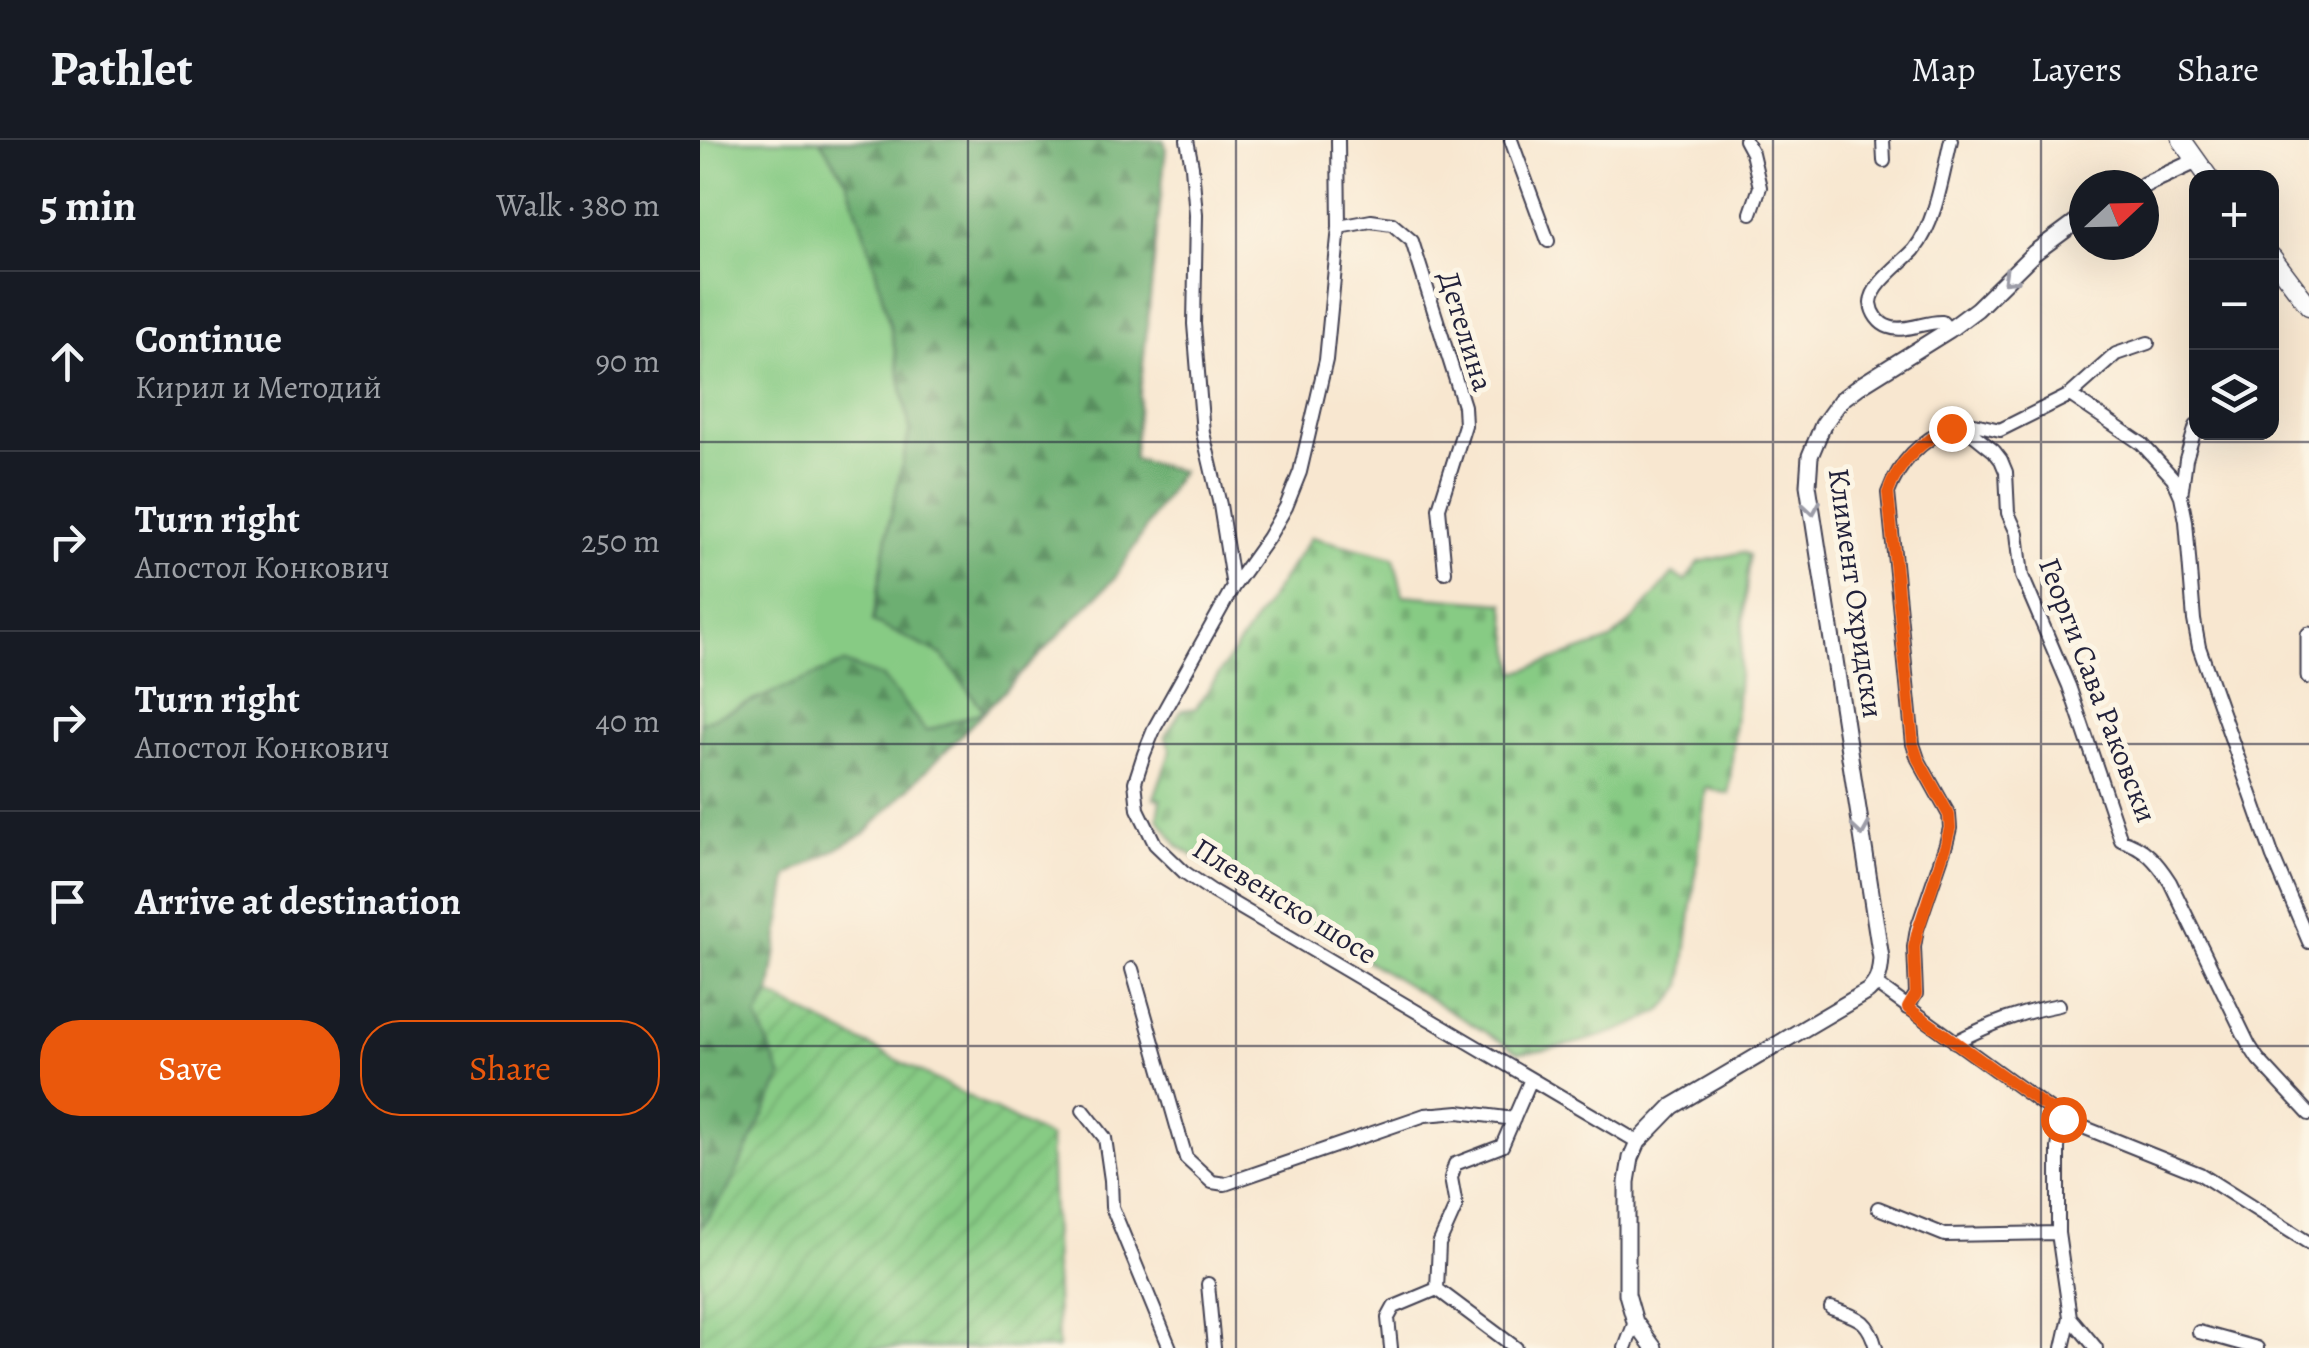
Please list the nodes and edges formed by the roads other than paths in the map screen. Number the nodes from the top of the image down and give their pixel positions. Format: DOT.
graph roads {
  1 [pos="1187,140"];
  2 [pos="1338,140"];
  3 [pos="1511,140"];
  4 [pos="1745,140"];
  5 [pos="1883,140"];
  6 [pos="1951,140"];
  7 [pos="2182,140"];
  8 [pos="1884,161"];
  9 [pos="2196,161"];
  10 [pos="2203,170"];
  11 [pos="2159,178"];
  12 [pos="1751,213"];
  13 [pos="1338,227"];
  14 [pos="2069,227"];
  15 [pos="1548,241"];
  16 [pos="2274,260"];
  17 [pos="2309,306"];
  18 [pos="1949,330"];
  19 [pos="2148,343"];
  20 [pos="2070,395"];
  21 [pos="1951,428"];
  22 [pos="2192,440"];
  23 [pos="2181,496"];
  24 [pos="1445,572"];
  25 [pos="1233,587"];
  26 [pos="2309,635"];
  27 [pos="2309,676"];
  28 [pos="2309,942"];
  29 [pos="1132,969"];
  30 [pos="1876,984"];
  31 [pos="2059,1005"];
  32 [pos="1908,1008"];
  33 [pos="1956,1042"];
  34 [pos="1531,1078"];
  35 [pos="1083,1110"];
  36 [pos="2309,1114"];
  37 [pos="1514,1119"];
  38 [pos="2063,1119"];
  39 [pos="1638,1142"];
  40 [pos="1878,1208"];
  41 [pos="2058,1234"];
  42 [pos="2309,1243"];
  43 [pos="1208,1284"];
  44 [pos="1437,1289"];
  45 [pos="1831,1308"];
  46 [pos="2070,1317"];
  47 [pos="1635,1322"];
  48 [pos="2199,1332"];
  49 [pos="1170,1348"];
  50 [pos="1214,1348"];
  51 [pos="1391,1348"];
  52 [pos="1516,1348"];
  53 [pos="1625,1348"];
  54 [pos="1654,1348"];
  55 [pos="1876,1348"];
  56 [pos="2064,1348"];
  57 [pos="2096,1348"];
  58 [pos="2257,1348"];
  1 -- 25 [label="street"];
  2 -- 13 [label="street, Плевенско шосе"];
  3 -- 15 [label="street"];
  4 -- 12 [label="street"];
  5 -- 8 [label="street"];
  6 -- 18 [label="street"];
  7 -- 9 [label="main road"];
  9 -- 10 [label="main road"];
  9 -- 11 [label="street"];
  13 -- 24 [label="street, Детелина"];
  13 -- 25 [label="street, Плевенско шосе"];
  14 -- 18 [label="street, Климент Охридски, one-way"];
  16 -- 17 [label="main road"];
  18 -- 30 [label="street, Климент Охридски, one-way"];
  19 -- 20 [label="street"];
  20 -- 21 [label="street"];
  20 -- 23 [label="street"];
  21 -- 32 [label="street"];
  21 -- 36 [label="street, Георги Сава Раковски"];
  22 -- 23 [label="street"];
  23 -- 28 [label="street"];
  25 -- 34 [label="street, Плевенско шосе"];
  26 -- 27 [label="street"];
  29 -- 37 [label="street"];
  30 -- 32 [label="street"];
  30 -- 39 [label="street"];
  31 -- 33 [label="street"];
  32 -- 33 [label="street"];
  33 -- 38 [label="street"];
  34 -- 37 [label="street"];
  34 -- 39 [label="street, Плевенско шосе"];
  35 -- 49 [label="street"];
  37 -- 44 [label="street"];
  38 -- 41 [label="street"];
  38 -- 42 [label="street"];
  39 -- 47 [label="street"];
  40 -- 41 [label="street"];
  41 -- 46 [label="street"];
  43 -- 50 [label="street"];
  44 -- 51 [label="street"];
  44 -- 52 [label="street"];
  45 -- 55 [label="street"];
  46 -- 56 [label="street"];
  46 -- 57 [label="street"];
  47 -- 53 [label="street"];
  47 -- 54 [label="street"];
  48 -- 58 [label="street"];
}
